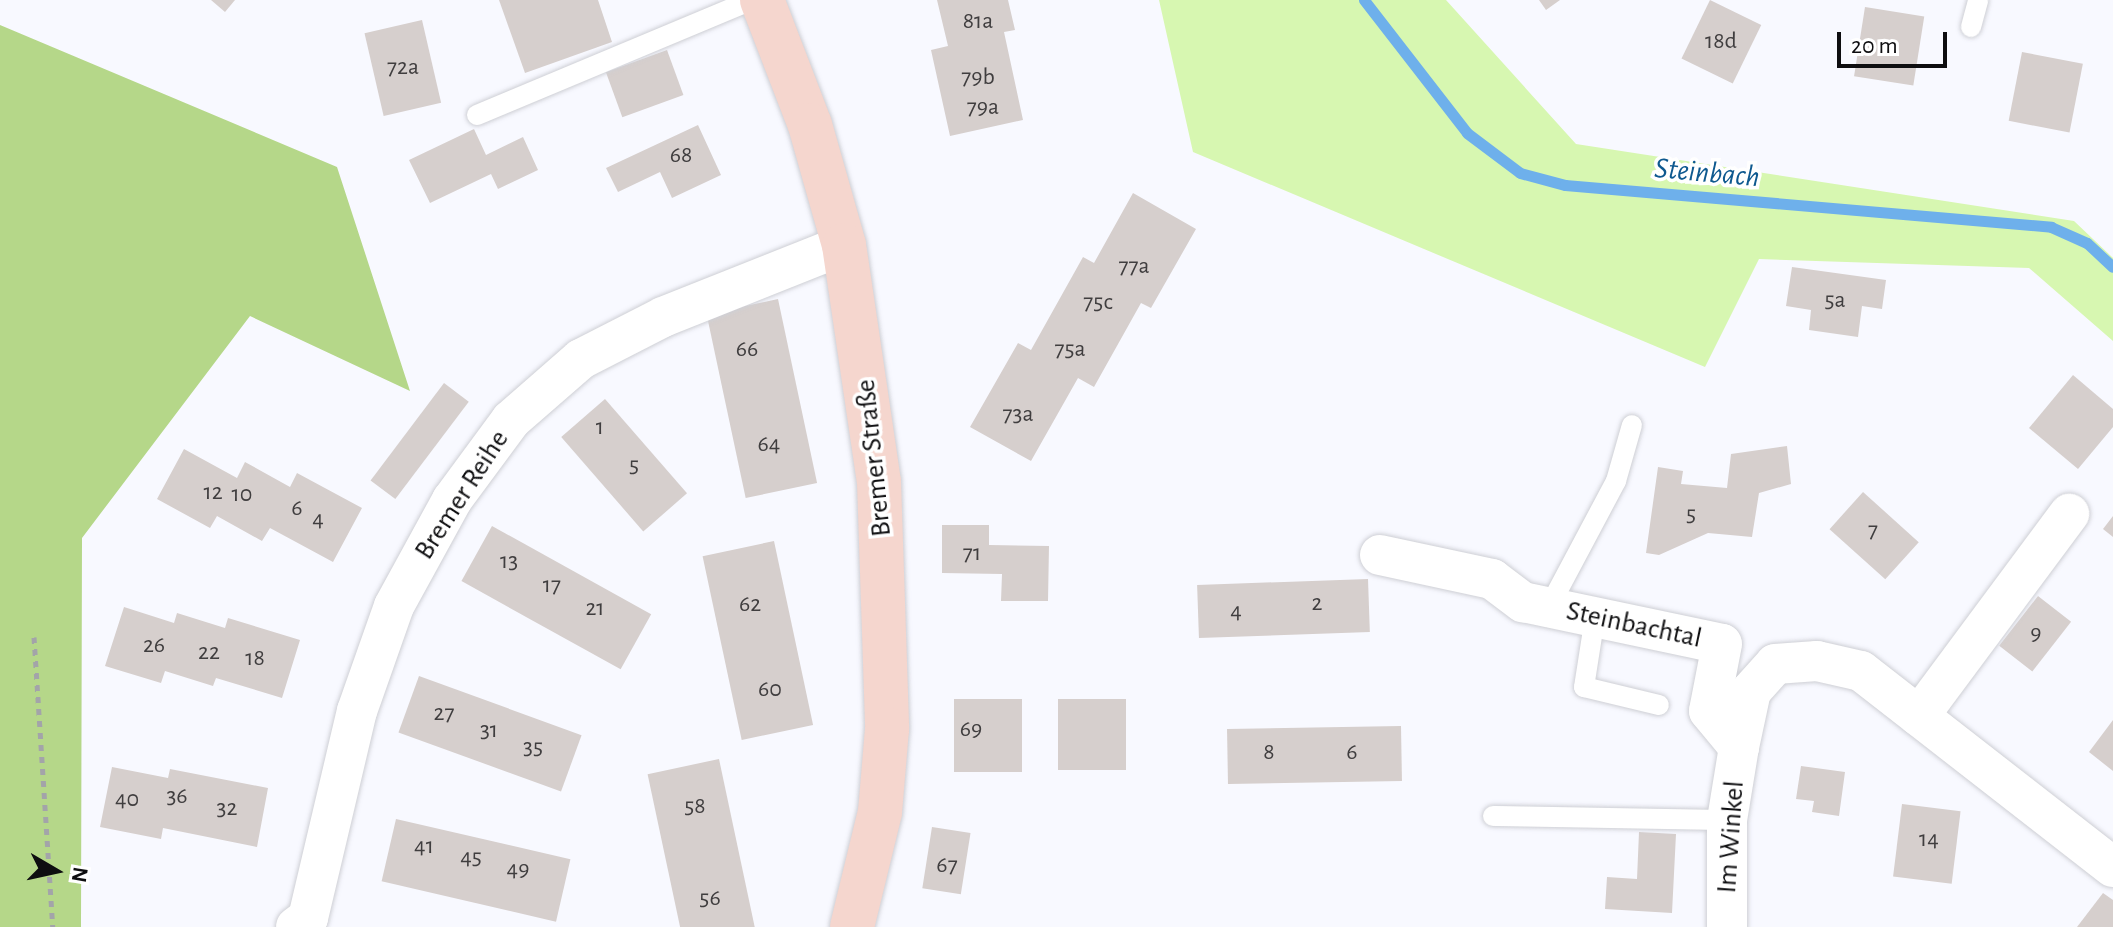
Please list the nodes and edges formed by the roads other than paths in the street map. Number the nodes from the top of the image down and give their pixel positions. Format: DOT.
graph roads {
  1 [pos="752,0"];
  2 [pos="762,0"];
  3 [pos="1978,0"];
  4 [pos="1971,27"];
  5 [pos="477,115"];
  6 [pos="844,245"];
  7 [pos="1632,425"];
  8 [pos="2069,514"];
  9 [pos="1380,555"];
  10 [pos="1549,607"];
  11 [pos="1595,617"];
  12 [pos="1659,705"];
  13 [pos="1919,716"];
  14 [pos="1739,747"];
  15 [pos="1493,816"];
  16 [pos="1727,820"];
  17 [pos="2113,867"];
  18 [pos="296,927"];
  19 [pos="852,927"];
  20 [pos="1727,927"];
  1 -- 5 [label="lane"];
  2 -- 6 [label="street, Bremer Straße"];
  3 -- 4 [label="lane"];
  6 -- 18 [label="street, Bremer Reihe"];
  6 -- 19 [label="street, Bremer Straße"];
  7 -- 10 [label="lane"];
  8 -- 13 [label="street"];
  9 -- 10 [label="street, Steinbachtal"];
  10 -- 11 [label="street, Steinbachtal"];
  11 -- 12 [label="lane"];
  11 -- 14 [label="street, Steinbachtal"];
  13 -- 14 [label="street"];
  13 -- 17 [label="street"];
  14 -- 16 [label="street, Im Winkel"];
  15 -- 16 [label="lane"];
  16 -- 20 [label="street, Im Winkel"];
}
